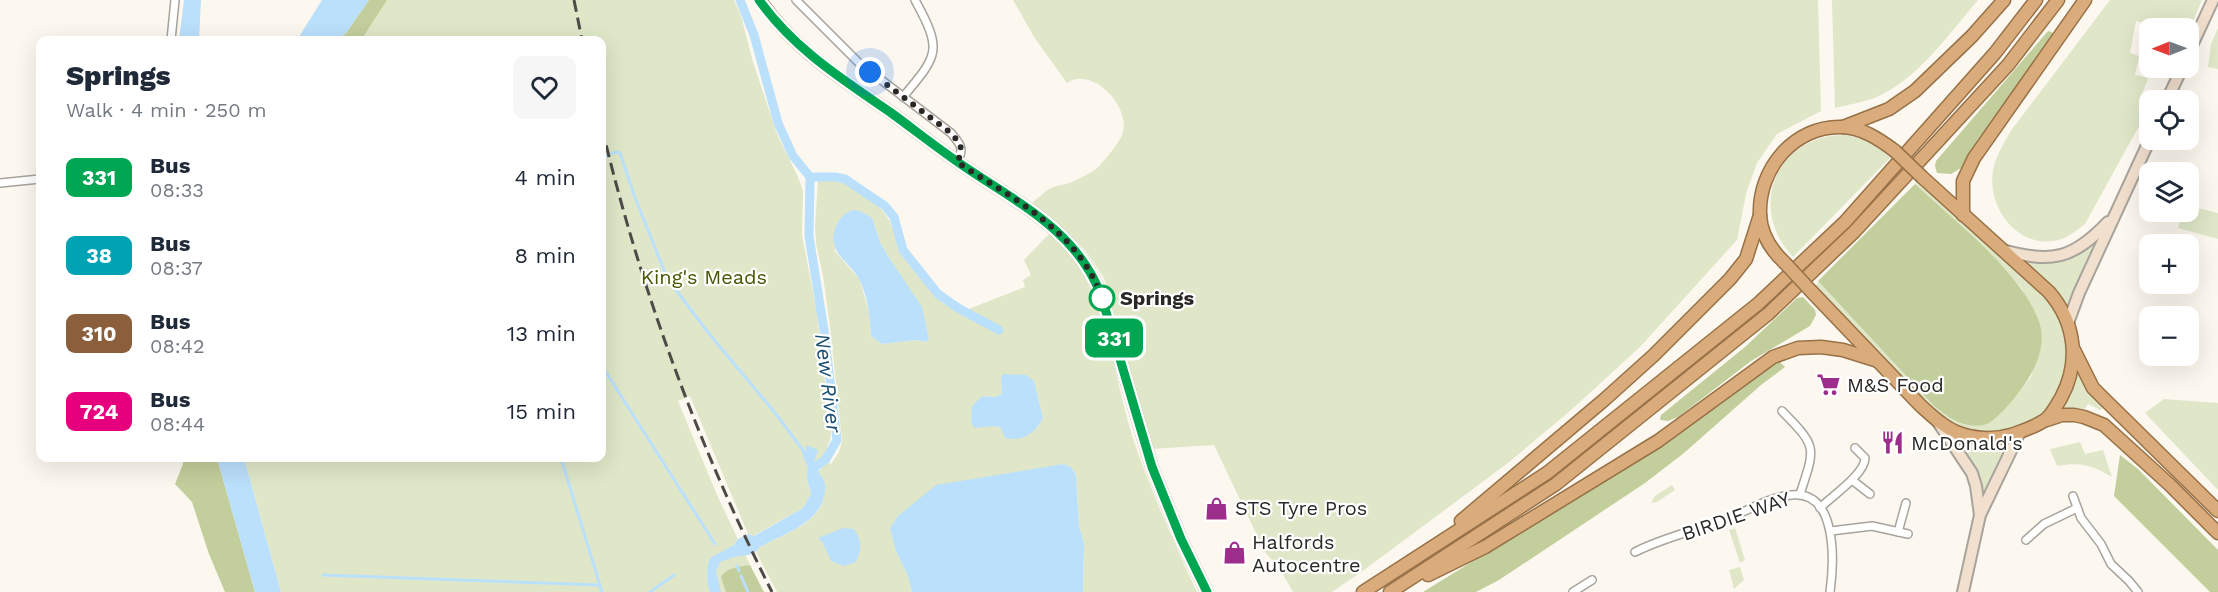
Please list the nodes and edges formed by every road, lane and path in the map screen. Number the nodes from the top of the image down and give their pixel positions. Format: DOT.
graph roads {
  1 [pos="175,0"];
  2 [pos="760,0"];
  3 [pos="795,0"];
  4 [pos="915,0"];
  5 [pos="2004,0"];
  6 [pos="2036,0"];
  7 [pos="2058,0"];
  8 [pos="2085,0"];
  9 [pos="2213,0"];
  10 [pos="2199,30"];
  11 [pos="171,36"];
  12 [pos="903,97"];
  13 [pos="1843,127"];
  14 [pos="2145,150"];
  15 [pos="957,162"];
  16 [pos="36,179"];
  17 [pos="0,183"];
  18 [pos="1760,215"];
  19 [pos="1963,215"];
  20 [pos="2115,215"];
  21 [pos="2001,249"];
  22 [pos="2068,323"];
  23 [pos="2074,349"];
  24 [pos="1876,360"];
  25 [pos="1782,411"];
  26 [pos="2046,420"];
  27 [pos="1938,422"];
  28 [pos="2020,432"];
  29 [pos="1855,448"];
  30 [pos="1852,480"];
  31 [pos="1800,494"];
  32 [pos="1870,494"];
  33 [pos="2073,496"];
  34 [pos="1906,502"];
  35 [pos="1820,508"];
  36 [pos="2077,508"];
  37 [pos="2218,511"];
  38 [pos="1980,515"];
  39 [pos="1831,531"];
  40 [pos="1898,532"];
  41 [pos="2218,533"];
  42 [pos="1908,534"];
  43 [pos="2026,540"];
  44 [pos="1635,552"];
  45 [pos="1416,559"];
  46 [pos="1593,580"];
  47 [pos="1207,592"];
  48 [pos="1363,592"];
  49 [pos="1391,592"];
  50 [pos="1573,592"];
  51 [pos="1830,592"];
  52 [pos="1963,592"];
  53 [pos="2138,592"];
  1 -- 11 [label="street"];
  2 -- 15 [label="main road"];
  3 -- 12 [label="street"];
  4 -- 12 [label="street"];
  5 -- 13 [label="highway"];
  6 -- 45 [label="highway"];
  7 -- 49 [label="highway"];
  8 -- 19 [label="highway"];
  9 -- 10 [label="main road"];
  12 -- 15 [label="street"];
  13 -- 18 [label="highway"];
  13 -- 19 [label="highway, bridge"];
  14 -- 20 [label="main road"];
  15 -- 47 [label="main road"];
  16 -- 17 [label="street"];
  18 -- 24 [label="highway, bridge"];
  18 -- 45 [label="highway"];
  19 -- 21 [label="highway"];
  20 -- 21 [label="main road"];
  20 -- 22 [label="main road"];
  21 -- 22 [label="highway"];
  22 -- 23 [label="highway"];
  23 -- 26 [label="highway"];
  23 -- 37 [label="highway"];
  24 -- 27 [label="highway"];
  24 -- 49 [label="highway"];
  25 -- 31 [label="street"];
  26 -- 28 [label="highway"];
  26 -- 41 [label="highway"];
  27 -- 28 [label="highway"];
  27 -- 38 [label="main road"];
  28 -- 38 [label="main road"];
  29 -- 30 [label="street"];
  30 -- 32 [label="street"];
  30 -- 35 [label="street"];
  31 -- 35 [label="street, BIRDIE WAY"];
  31 -- 44 [label="street, BIRDIE WAY"];
  33 -- 36 [label="street"];
  34 -- 40 [label="street"];
  35 -- 39 [label="street, BIRDIE WAY"];
  36 -- 43 [label="street"];
  36 -- 53 [label="street"];
  38 -- 52 [label="main road"];
  39 -- 40 [label="street"];
  39 -- 51 [label="street, BIRDIE WAY"];
  40 -- 42 [label="street"];
  45 -- 48 [label="highway"];
  46 -- 50 [label="street"];
}
